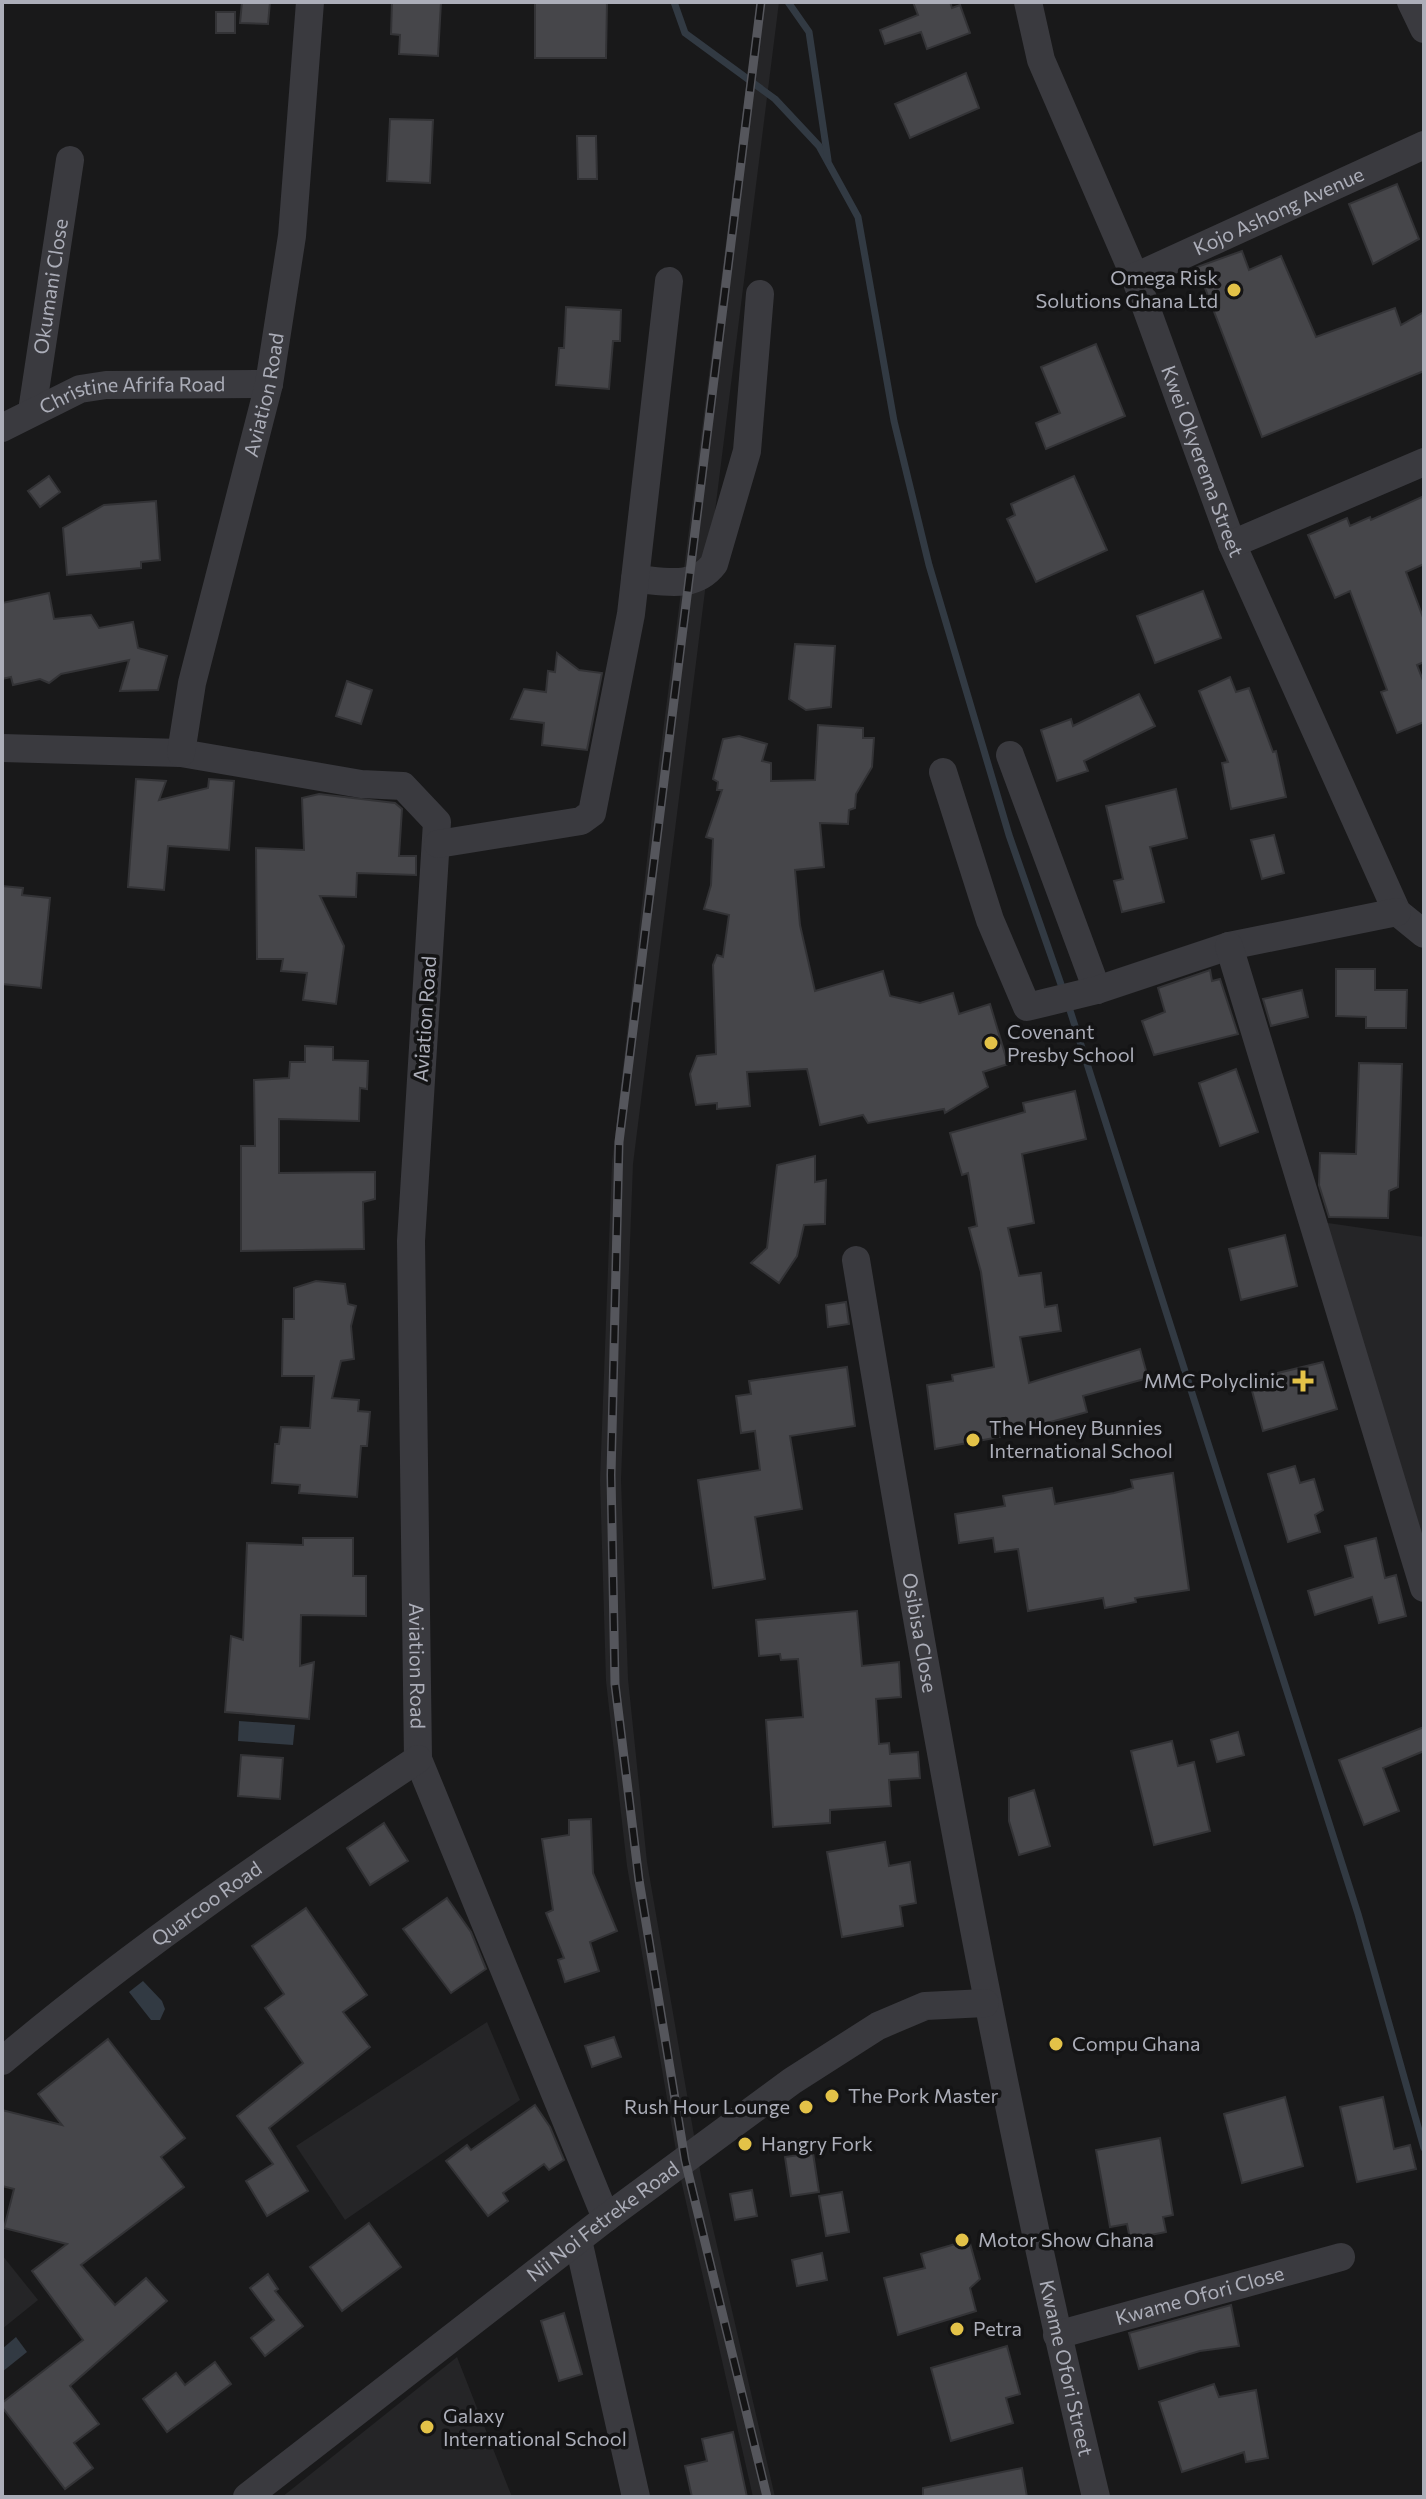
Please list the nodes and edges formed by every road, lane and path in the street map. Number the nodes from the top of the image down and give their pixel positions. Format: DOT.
graph roads {
  1 [pos="310,2"];
  2 [pos="1028,2"];
  3 [pos="1411,2"];
  4 [pos="1424,29"];
  5 [pos="1424,145"];
  6 [pos="70,160"];
  7 [pos="1135,277"];
  8 [pos="669,281"];
  9 [pos="760,294"];
  10 [pos="269,384"];
  11 [pos="32,411"];
  12 [pos="2,428"];
  13 [pos="1424,462"];
  14 [pos="1232,544"];
  15 [pos="635,579"];
  16 [pos="2,748"];
  17 [pos="181,753"];
  18 [pos="1010,755"];
  19 [pos="943,772"];
  20 [pos="438,844"];
  21 [pos="1397,912"];
  22 [pos="1424,934"];
  23 [pos="1229,946"];
  24 [pos="1084,993"];
  25 [pos="856,1260"];
  26 [pos="1424,1588"];
  27 [pos="418,1759"];
  28 [pos="985,2003"];
  29 [pos="2,2061"];
  30 [pos="606,2218"];
  31 [pos="578,2240"];
  32 [pos="1341,2257"];
  33 [pos="1057,2335"];
  34 [pos="247,2497"];
  35 [pos="636,2497"];
  36 [pos="1096,2497"];
  1 -- 10 [label="street, Aviation Road"];
  2 -- 7 [label="street, Kwei Okyerema Street"];
  3 -- 4 [label="street"];
  5 -- 7 [label="street, Kojo Ashong Avenue"];
  6 -- 11 [label="street, Okumani Close"];
  7 -- 14 [label="street, Kwei Okyerema Street"];
  8 -- 15 [label="street"];
  9 -- 15 [label="street"];
  10 -- 11 [label="street, Christine Afrifa Road"];
  10 -- 17 [label="street, Aviation Road"];
  11 -- 12 [label="street, Christine Afrifa Road"];
  13 -- 14 [label="street"];
  14 -- 21 [label="street, Kwei Okyerema Street"];
  15 -- 20 [label="street"];
  16 -- 17 [label="street"];
  17 -- 20 [label="street, Aviation Road"];
  18 -- 24 [label="street"];
  19 -- 24 [label="street"];
  20 -- 27 [label="street, Aviation Road"];
  21 -- 22 [label="street"];
  21 -- 23 [label="street"];
  23 -- 24 [label="street"];
  23 -- 26 [label="street"];
  25 -- 28 [label="street, Osibisa Close"];
  27 -- 29 [label="street, Quarcoo Road"];
  27 -- 30 [label="street, Aviation Road"];
  28 -- 30 [label="street, Nii Noi Fetreke Road"];
  28 -- 33 [label="street, Kwame Ofori Street"];
  30 -- 31 [label="street, Nii Noi Fetreke Road"];
  31 -- 34 [label="street, Nii Noi Fetreke Road"];
  31 -- 35 [label="street"];
  32 -- 33 [label="street, Kwame Ofori Close"];
  33 -- 36 [label="street, Kwame Ofori Street"];
}
